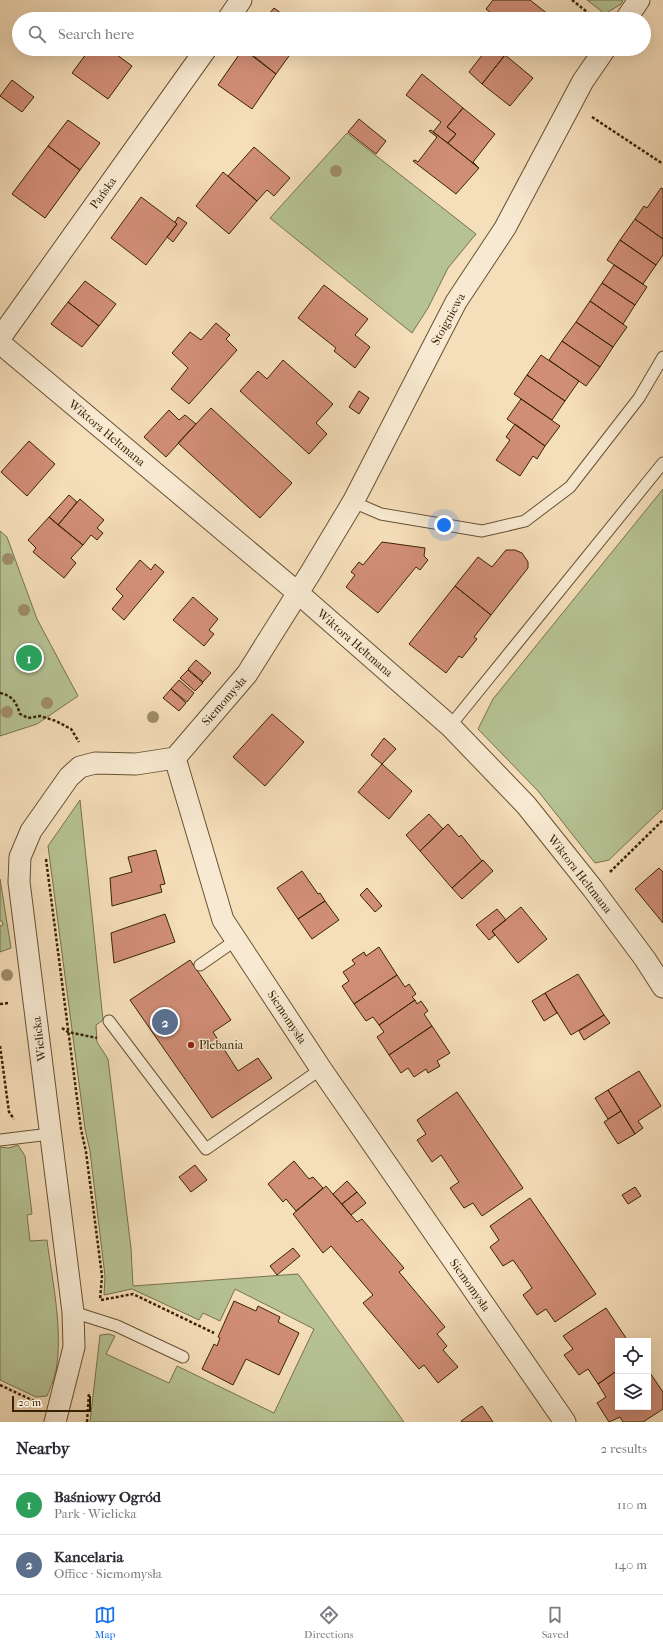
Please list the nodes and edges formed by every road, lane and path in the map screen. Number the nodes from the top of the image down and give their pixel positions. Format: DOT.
graph roads {
  1 [pos="241,0"];
  2 [pos="572,0"];
  3 [pos="639,0"];
  4 [pos="233,12"];
  5 [pos="587,12"];
  6 [pos="631,12"];
  7 [pos="201,56"];
  8 [pos="600,56"];
  9 [pos="570,106"];
  10 [pos="663,164"];
  11 [pos="0,338"];
  12 [pos="0,343"];
  13 [pos="663,357"];
  14 [pos="663,463"];
  15 [pos="353,502"];
  16 [pos="298,593"];
  17 [pos="0,692"];
  18 [pos="450,726"];
  19 [pos="175,758"];
  20 [pos="96,763"];
  21 [pos="663,820"];
  22 [pos="46,853"];
  23 [pos="593,889"];
  24 [pos="236,940"];
  25 [pos="200,965"];
  26 [pos="663,987"];
  27 [pos="109,1021"];
  28 [pos="0,1046"];
  29 [pos="321,1069"];
  30 [pos="50,1134"];
  31 [pos="23,1137"];
  32 [pos="0,1140"];
  33 [pos="100,1300"];
  34 [pos="73,1312"];
  35 [pos="97,1320"];
  36 [pos="214,1333"];
  37 [pos="183,1357"];
  38 [pos="90,1384"];
  39 [pos="0,1385"];
  40 [pos="36,1403"];
  41 [pos="55,1422"];
  42 [pos="87,1422"];
  43 [pos="565,1422"];
  1 -- 4 [label="street"];
  2 -- 5 [label="path"];
  3 -- 6 [label="street"];
  7 -- 11 [label="street, Pańska"];
  8 -- 9 [label="street, Stoigniewa"];
  9 -- 10 [label="path"];
  9 -- 15 [label="street, Stoigniewa"];
  12 -- 16 [label="street, Wiktora Heltmana"];
  13 -- 15 [label="lane"];
  14 -- 18 [label="lane"];
  15 -- 16 [label="street, Stoigniewa"];
  16 -- 18 [label="street, Wiktora Heltmana"];
  16 -- 19 [label="street, Siemomysła"];
  17 -- 20 [label="path"];
  18 -- 23 [label="street, Wiktora Heltmana"];
  19 -- 20 [label="street, Wielicka"];
  19 -- 24 [label="street, Siemomysła"];
  20 -- 30 [label="street, Wielicka"];
  21 -- 23 [label="path"];
  22 -- 33 [label="path"];
  23 -- 26 [label="street, Wiktora Heltmana"];
  24 -- 25 [label="lane"];
  24 -- 29 [label="street, Siemomysła"];
  27 -- 29 [label="lane"];
  28 -- 31 [label="path"];
  29 -- 43 [label="street, Siemomysła"];
  30 -- 31 [label="lane"];
  30 -- 34 [label="street, Wielicka"];
  31 -- 32 [label="lane"];
  33 -- 35 [label="path"];
  33 -- 36 [label="path"];
  34 -- 35 [label="lane"];
  34 -- 41 [label="street, Wielicka"];
  35 -- 37 [label="lane"];
  38 -- 42 [label="path"];
  39 -- 40 [label="path"];
}
